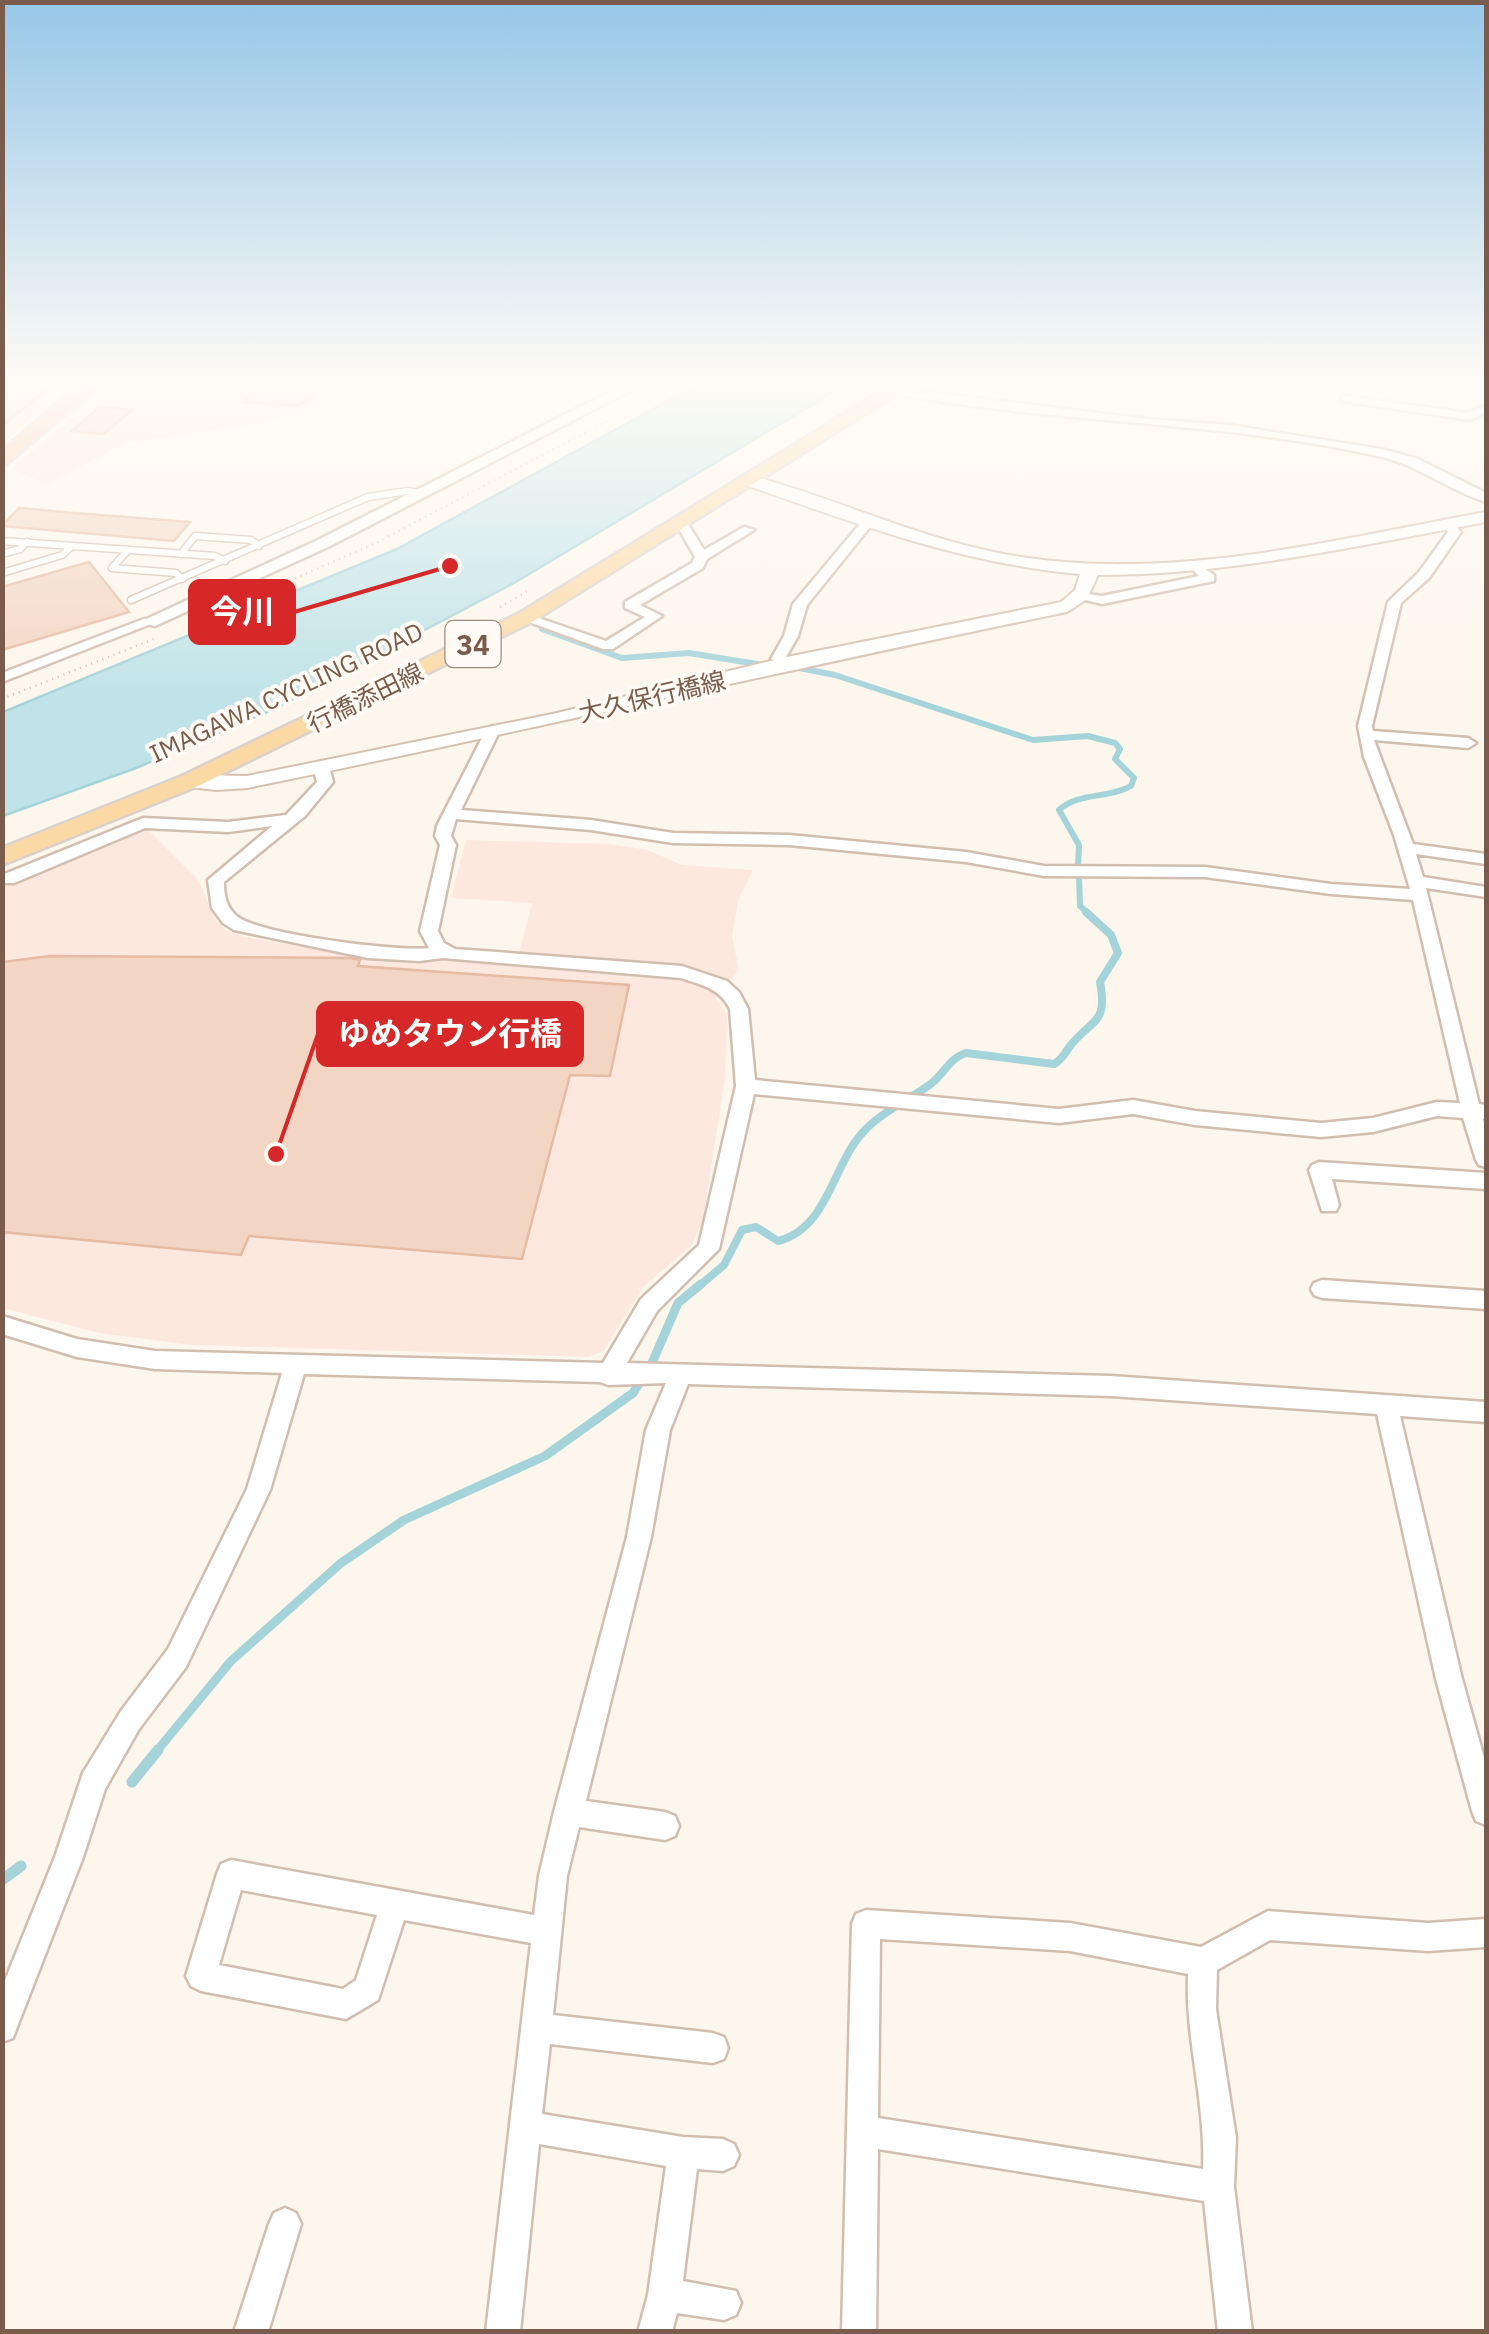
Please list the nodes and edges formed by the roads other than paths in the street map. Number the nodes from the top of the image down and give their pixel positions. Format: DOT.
graph roads {
  1 [pos="436,487"];
  2 [pos="738,487"];
  3 [pos="769,487"];
  4 [pos="422,494"];
  5 [pos="1486,516"];
  6 [pos="682,522"];
  7 [pos="868,522"];
  8 [pos="1448,523"];
  9 [pos="748,530"];
  10 [pos="2,540"];
  11 [pos="27,542"];
  12 [pos="72,546"];
  13 [pos="259,546"];
  14 [pos="128,550"];
  15 [pos="2,554"];
  16 [pos="181,554"];
  17 [pos="701,557"];
  18 [pos="225,561"];
  19 [pos="1198,568"];
  20 [pos="1090,570"];
  21 [pos="2,573"];
  22 [pos="182,579"];
  23 [pos="1081,597"];
  24 [pos="132,600"];
  25 [pos="525,618"];
  26 [pos="149,622"];
  27 [pos="787,663"];
  28 [pos="2,678"];
  29 [pos="493,730"];
  30 [pos="1366,735"];
  31 [pos="1468,743"];
  32 [pos="321,766"];
  33 [pos="190,781"];
  34 [pos="452,814"];
  35 [pos="292,818"];
  36 [pos="1406,848"];
  37 [pos="2,857"];
  38 [pos="1486,859"];
  39 [pos="8,880"];
  40 [pos="1418,888"];
  41 [pos="1486,892"];
  42 [pos="442,952"];
  43 [pos="746,1086"];
  44 [pos="1479,1111"];
  45 [pos="1486,1160"];
  46 [pos="1486,1181"];
  47 [pos="1329,1204"];
  48 [pos="1322,1289"];
  49 [pos="1486,1300"];
  50 [pos="2,1326"];
  51 [pos="295,1367"];
  52 [pos="608,1375"];
  53 [pos="680,1377"];
  54 [pos="1386,1405"];
  55 [pos="1486,1412"];
  56 [pos="568,1812"];
  57 [pos="1486,1812"];
  58 [pos="665,1826"];
  59 [pos="394,1904"];
  60 [pos="546,1931"];
  61 [pos="1486,1933"];
  62 [pos="1204,1962"];
  63 [pos="2,2027"];
  64 [pos="537,2028"];
  65 [pos="713,2048"];
  66 [pos="524,2126"];
  67 [pos="862,2131"];
  68 [pos="683,2153"];
  69 [pos="724,2154"];
  70 [pos="1218,2186"];
  71 [pos="284,2224"];
  72 [pos="665,2296"];
  73 [pos="724,2303"];
  74 [pos="251,2332"];
  75 [pos="502,2332"];
  76 [pos="655,2332"];
  77 [pos="859,2332"];
  78 [pos="1235,2332"];
  1 -- 4 [label="street"];
  2 -- 6 [label="main road, 行橋添田線 / 34"];
  3 -- 7 [label="main road"];
  4 -- 13 [label="lane"];
  4 -- 26 [label="street"];
  5 -- 8 [label="main road"];
  6 -- 17 [label="street"];
  6 -- 25 [label="main road, 行橋添田線 / 34"];
  7 -- 20 [label="main road"];
  7 -- 27 [label="street"];
  8 -- 19 [label="main road"];
  8 -- 30 [label="street"];
  9 -- 17 [label="street"];
  10 -- 11 [label="lane"];
  11 -- 12 [label="lane"];
  11 -- 15 [label="lane"];
  12 -- 14 [label="lane"];
  12 -- 21 [label="lane"];
  13 -- 16 [label="lane"];
  13 -- 18 [label="lane"];
  14 -- 16 [label="lane"];
  14 -- 22 [label="lane"];
  16 -- 18 [label="lane"];
  17 -- 25 [label="street"];
  18 -- 22 [label="lane"];
  19 -- 20 [label="main road"];
  19 -- 23 [label="street"];
  20 -- 23 [label="main road"];
  22 -- 24 [label="lane"];
  23 -- 27 [label="main road, 大久保行橋線"];
  25 -- 33 [label="main road, 行橋添田線 / 34"];
  26 -- 28 [label="street"];
  27 -- 29 [label="main road, 大久保行橋線"];
  29 -- 32 [label="main road, 大久保行橋線"];
  29 -- 34 [label="street"];
  30 -- 31 [label="street"];
  30 -- 36 [label="street"];
  32 -- 33 [label="main road, 大久保行橋線"];
  32 -- 35 [label="street"];
  33 -- 37 [label="main road, 行橋添田線 / 34"];
  34 -- 40 [label="street"];
  34 -- 42 [label="street"];
  35 -- 39 [label="street"];
  35 -- 42 [label="street"];
  36 -- 38 [label="street"];
  36 -- 40 [label="street"];
  40 -- 41 [label="street"];
  40 -- 44 [label="street"];
  42 -- 43 [label="street"];
  43 -- 44 [label="street"];
  43 -- 52 [label="street"];
  44 -- 45 [label="street"];
  46 -- 47 [label="street"];
  48 -- 49 [label="street"];
  50 -- 51 [label="street"];
  51 -- 52 [label="street"];
  51 -- 63 [label="street"];
  52 -- 53 [label="street"];
  53 -- 54 [label="street"];
  53 -- 56 [label="street"];
  54 -- 55 [label="street"];
  54 -- 57 [label="street"];
  56 -- 58 [label="street"];
  56 -- 60 [label="street"];
  59 -- 59 [label="street"];
  59 -- 60 [label="street"];
  60 -- 64 [label="street"];
  61 -- 62 [label="street"];
  62 -- 67 [label="street"];
  62 -- 70 [label="street"];
  64 -- 65 [label="street"];
  64 -- 66 [label="street"];
  66 -- 68 [label="street"];
  66 -- 75 [label="street"];
  67 -- 70 [label="street"];
  67 -- 77 [label="street"];
  68 -- 69 [label="street"];
  68 -- 72 [label="street"];
  70 -- 78 [label="street"];
  71 -- 74 [label="street"];
  72 -- 73 [label="street"];
  72 -- 76 [label="street"];
}
